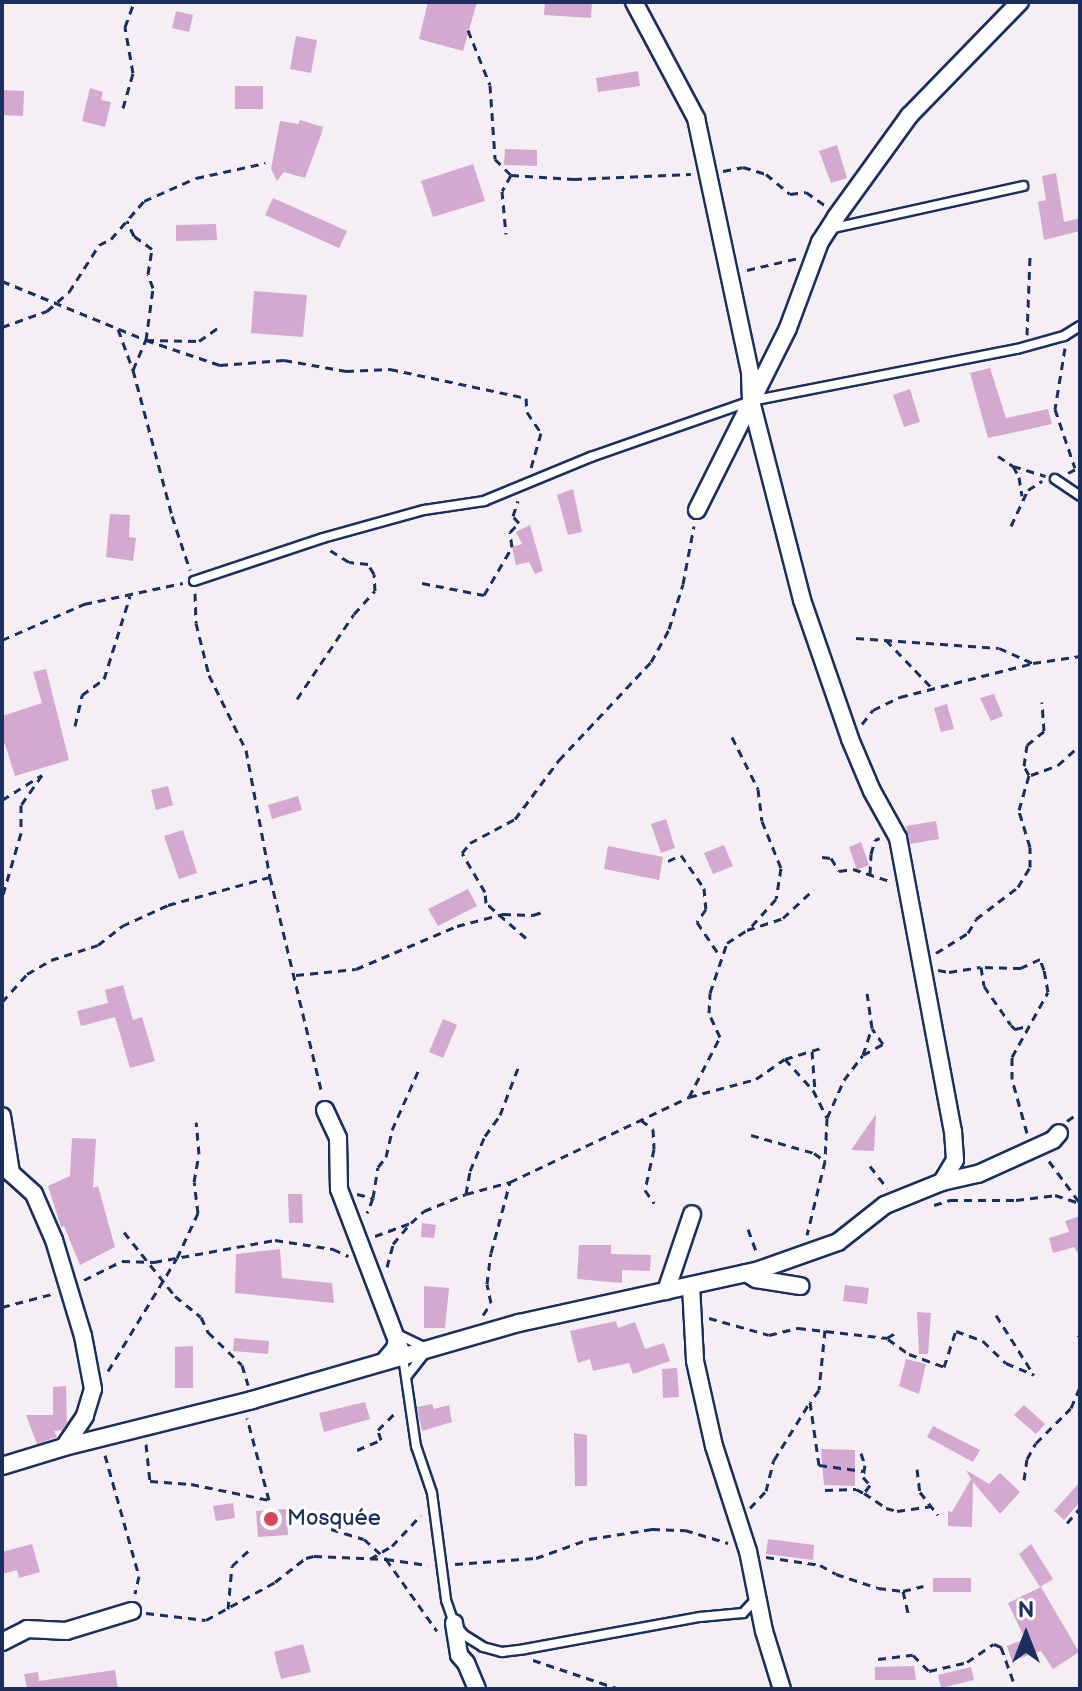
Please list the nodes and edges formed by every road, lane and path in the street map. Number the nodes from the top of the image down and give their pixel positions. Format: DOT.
graph roads {
  1 [pos="134,2"];
  2 [pos="634,2"];
  3 [pos="1020,2"];
  4 [pos="468,30"];
  5 [pos="123,108"];
  6 [pos="265,163"];
  7 [pos="708,173"];
  8 [pos="511,175"];
  9 [pos="1023,186"];
  10 [pos="127,221"];
  11 [pos="828,229"];
  12 [pos="506,234"];
  13 [pos="1030,257"];
  14 [pos="728,274"];
  15 [pos="2,281"];
  16 [pos="55,301"];
  17 [pos="222,325"];
  18 [pos="1080,326"];
  19 [pos="2,327"];
  20 [pos="118,329"];
  21 [pos="1064,336"];
  22 [pos="146,340"];
  23 [pos="1031,346"];
  24 [pos="133,370"];
  25 [pos="751,401"];
  26 [pos="998,456"];
  27 [pos="1013,466"];
  28 [pos="1078,468"];
  29 [pos="1055,479"];
  30 [pos="524,484"];
  31 [pos="1080,496"];
  32 [pos="1022,499"];
  33 [pos="697,510"];
  34 [pos="1011,526"];
  35 [pos="323,538"];
  36 [pos="194,581"];
  37 [pos="422,583"];
  38 [pos="130,596"];
  39 [pos="856,638"];
  40 [pos="2,640"];
  41 [pos="886,640"];
  42 [pos="1080,656"];
  43 [pos="1033,663"];
  44 [pos="933,689"];
  45 [pos="297,699"];
  46 [pos="1042,702"];
  47 [pos="75,726"];
  48 [pos="732,737"];
  49 [pos="850,739"];
  50 [pos="1078,747"];
  51 [pos="1029,775"];
  52 [pos="2,800"];
  53 [pos="894,832"];
  54 [pos="822,857"];
  55 [pos="668,861"];
  56 [pos="869,874"];
  57 [pos="270,877"];
  58 [pos="814,889"];
  59 [pos="908,889"];
  60 [pos="2,898"];
  61 [pos="545,911"];
  62 [pos="503,914"];
  63 [pos="747,930"];
  64 [pos="526,938"];
  65 [pos="720,957"];
  66 [pos="923,963"];
  67 [pos="981,967"];
  68 [pos="296,975"];
  69 [pos="867,993"];
  70 [pos="2,1002"];
  71 [pos="1028,1026"];
  72 [pos="872,1028"];
  73 [pos="821,1048"];
  74 [pos="812,1051"];
  75 [pos="863,1055"];
  76 [pos="785,1059"];
  77 [pos="518,1068"];
  78 [pos="419,1069"];
  79 [pos="815,1094"];
  80 [pos="689,1097"];
  81 [pos="325,1110"];
  82 [pos="2,1116"];
  83 [pos="827,1118"];
  84 [pos="641,1120"];
  85 [pos="196,1122"];
  86 [pos="1059,1133"];
  87 [pos="751,1135"];
  88 [pos="1036,1147"];
  89 [pos="825,1161"];
  90 [pos="870,1166"];
  91 [pos="510,1182"];
  92 [pos="929,1190"];
  93 [pos="466,1194"];
  94 [pos="373,1198"];
  95 [pos="896,1200"];
  96 [pos="654,1203"];
  97 [pos="1080,1203"];
  98 [pos="692,1214"];
  99 [pos="411,1223"];
  100 [pos="748,1229"];
  101 [pos="124,1232"];
  102 [pos="356,1242"];
  103 [pos="803,1254"];
  104 [pos="177,1258"];
  105 [pos="146,1262"];
  106 [pos="387,1268"];
  107 [pos="368,1269"];
  108 [pos="763,1269"];
  109 [pos="746,1273"];
  110 [pos="163,1280"];
  111 [pos="708,1282"];
  112 [pos="691,1286"];
  113 [pos="800,1286"];
  114 [pos="67,1291"];
  115 [pos="666,1291"];
  116 [pos="2,1307"];
  117 [pos="698,1312"];
  118 [pos="996,1315"];
  119 [pos="825,1330"];
  120 [pos="897,1332"];
  121 [pos="395,1333"];
  122 [pos="467,1338"];
  123 [pos="887,1338"];
  124 [pos="428,1349"];
  125 [pos="403,1357"];
  126 [pos="373,1365"];
  127 [pos="407,1376"];
  128 [pos="1080,1387"];
  129 [pos="93,1389"];
  130 [pos="249,1401"];
  131 [pos="810,1402"];
  132 [pos="411,1403"];
  133 [pos="145,1428"];
  134 [pos="100,1438"];
  135 [pos="64,1447"];
  136 [pos="357,1450"];
  137 [pos="861,1453"];
  138 [pos="2,1466"];
  139 [pos="917,1469"];
  140 [pos="864,1471"];
  141 [pos="1024,1480"];
  142 [pos="825,1490"];
  143 [pos="432,1493"];
  144 [pos="864,1493"];
  145 [pos="931,1506"];
  146 [pos="1080,1508"];
  147 [pos="938,1515"];
  148 [pos="739,1520"];
  149 [pos="1067,1523"];
  150 [pos="331,1529"];
  151 [pos="250,1549"];
  152 [pos="748,1551"];
  153 [pos="380,1553"];
  154 [pos="370,1559"];
  155 [pos="923,1586"];
  156 [pos="903,1591"];
  157 [pos="757,1598"];
  158 [pos="228,1609"];
  159 [pos="132,1611"];
  160 [pos="909,1618"];
  161 [pos="454,1623"];
  162 [pos="440,1634"];
  163 [pos="2,1642"];
  164 [pos="878,1659"];
  165 [pos="530,1660"];
  166 [pos="477,1689"];
  167 [pos="619,1689"];
  168 [pos="782,1689"];
  169 [pos="1016,1689"];
  1 -- 5 [label="path"];
  2 -- 7 [label="street"];
  3 -- 11 [label="street"];
  4 -- 8 [label="path"];
  6 -- 10 [label="path"];
  7 -- 8 [label="path"];
  7 -- 11 [label="path"];
  7 -- 14 [label="street"];
  8 -- 12 [label="path"];
  9 -- 11 [label="lane"];
  10 -- 16 [label="path"];
  10 -- 22 [label="path"];
  11 -- 14 [label="path"];
  11 -- 25 [label="street"];
  13 -- 23 [label="path"];
  14 -- 25 [label="street"];
  15 -- 16 [label="path"];
  16 -- 19 [label="path"];
  16 -- 20 [label="path"];
  17 -- 22 [label="path"];
  18 -- 21 [label="lane"];
  20 -- 22 [label="path"];
  20 -- 24 [label="path"];
  21 -- 23 [label="lane"];
  21 -- 28 [label="path"];
  22 -- 24 [label="path"];
  22 -- 30 [label="path"];
  23 -- 25 [label="lane"];
  24 -- 36 [label="path"];
  25 -- 30 [label="lane"];
  25 -- 33 [label="street"];
  25 -- 49 [label="street"];
  26 -- 27 [label="path"];
  27 -- 29 [label="path"];
  27 -- 32 [label="path"];
  28 -- 29 [label="path"];
  29 -- 31 [label="lane"];
  29 -- 32 [label="path"];
  30 -- 35 [label="lane"];
  30 -- 37 [label="path"];
  32 -- 34 [label="path"];
  33 -- 62 [label="path"];
  35 -- 36 [label="lane"];
  35 -- 45 [label="path"];
  36 -- 38 [label="path"];
  36 -- 57 [label="path"];
  38 -- 40 [label="path"];
  38 -- 47 [label="path"];
  39 -- 41 [label="path"];
  41 -- 43 [label="path"];
  41 -- 44 [label="path"];
  42 -- 43 [label="path"];
  43 -- 44 [label="path"];
  44 -- 49 [label="path"];
  46 -- 51 [label="path"];
  48 -- 63 [label="path"];
  49 -- 53 [label="street"];
  50 -- 51 [label="path"];
  51 -- 66 [label="path"];
  52 -- 60 [label="path"];
  53 -- 56 [label="path"];
  53 -- 59 [label="street"];
  54 -- 56 [label="path"];
  55 -- 65 [label="path"];
  56 -- 59 [label="path"];
  57 -- 68 [label="path"];
  57 -- 70 [label="path"];
  58 -- 63 [label="path"];
  59 -- 66 [label="street"];
  61 -- 62 [label="path"];
  62 -- 64 [label="path"];
  62 -- 68 [label="path"];
  63 -- 65 [label="path"];
  65 -- 80 [label="path"];
  66 -- 67 [label="path"];
  66 -- 92 [label="street"];
  67 -- 71 [label="path"];
  67 -- 71 [label="path"];
  68 -- 81 [label="path"];
  69 -- 72 [label="path"];
  71 -- 88 [label="path"];
  72 -- 75 [label="path"];
  72 -- 75 [label="path"];
  73 -- 74 [label="path"];
  74 -- 76 [label="path"];
  74 -- 79 [label="path"];
  75 -- 83 [label="path"];
  76 -- 79 [label="path"];
  76 -- 80 [label="path"];
  77 -- 93 [label="path"];
  78 -- 94 [label="path"];
  79 -- 83 [label="path"];
  80 -- 84 [label="path"];
  81 -- 102 [label="street"];
  82 -- 114 [label="street"];
  83 -- 89 [label="path"];
  84 -- 91 [label="path"];
  84 -- 96 [label="path"];
  85 -- 104 [label="path"];
  86 -- 88 [label="street"];
  87 -- 89 [label="path"];
  88 -- 92 [label="street"];
  88 -- 97 [label="path"];
  89 -- 103 [label="path"];
  90 -- 95 [label="path"];
  91 -- 93 [label="path"];
  91 -- 122 [label="path"];
  92 -- 95 [label="street"];
  92 -- 97 [label="path"];
  93 -- 99 [label="path"];
  95 -- 103 [label="street"];
  98 -- 115 [label="street"];
  99 -- 102 [label="path"];
  99 -- 106 [label="path"];
  100 -- 108 [label="path"];
  101 -- 105 [label="path"];
  102 -- 107 [label="street"];
  103 -- 108 [label="street"];
  104 -- 105 [label="path"];
  104 -- 107 [label="path"];
  104 -- 110 [label="path"];
  105 -- 110 [label="path"];
  105 -- 114 [label="path"];
  107 -- 121 [label="street"];
  108 -- 109 [label="street"];
  109 -- 111 [label="street"];
  109 -- 113 [label="street"];
  110 -- 129 [label="path"];
  110 -- 130 [label="path"];
  111 -- 112 [label="street"];
  111 -- 117 [label="street"];
  112 -- 115 [label="street"];
  112 -- 148 [label="street"];
  114 -- 116 [label="path"];
  114 -- 129 [label="street"];
  115 -- 122 [label="street"];
  117 -- 119 [label="path"];
  118 -- 123 [label="path"];
  119 -- 123 [label="path"];
  119 -- 131 [label="path"];
  120 -- 123 [label="path"];
  121 -- 124 [label="lane"];
  121 -- 125 [label="street"];
  121 -- 126 [label="lane"];
  122 -- 124 [label="street"];
  124 -- 125 [label="street"];
  124 -- 127 [label="lane"];
  125 -- 126 [label="street"];
  125 -- 127 [label="lane"];
  126 -- 130 [label="street"];
  127 -- 132 [label="lane"];
  128 -- 141 [label="path"];
  129 -- 135 [label="street"];
  130 -- 133 [label="street"];
  130 -- 133 [label="path"];
  131 -- 140 [label="path"];
  131 -- 148 [label="path"];
  132 -- 136 [label="path"];
  132 -- 143 [label="lane"];
  133 -- 134 [label="street"];
  134 -- 135 [label="street"];
  134 -- 159 [label="path"];
  135 -- 138 [label="street"];
  137 -- 140 [label="path"];
  139 -- 145 [label="path"];
  140 -- 144 [label="path"];
  142 -- 144 [label="path"];
  143 -- 153 [label="path"];
  143 -- 161 [label="lane"];
  144 -- 145 [label="path"];
  145 -- 147 [label="path"];
  146 -- 149 [label="path"];
  148 -- 152 [label="street"];
  150 -- 153 [label="path"];
  151 -- 158 [label="path"];
  152 -- 156 [label="path"];
  152 -- 157 [label="street"];
  153 -- 154 [label="path"];
  153 -- 162 [label="path"];
  155 -- 156 [label="path"];
  156 -- 160 [label="path"];
  157 -- 161 [label="lane"];
  157 -- 168 [label="street"];
  159 -- 163 [label="street"];
  161 -- 166 [label="street"];
  164 -- 169 [label="path"];
  165 -- 167 [label="path"];
}
